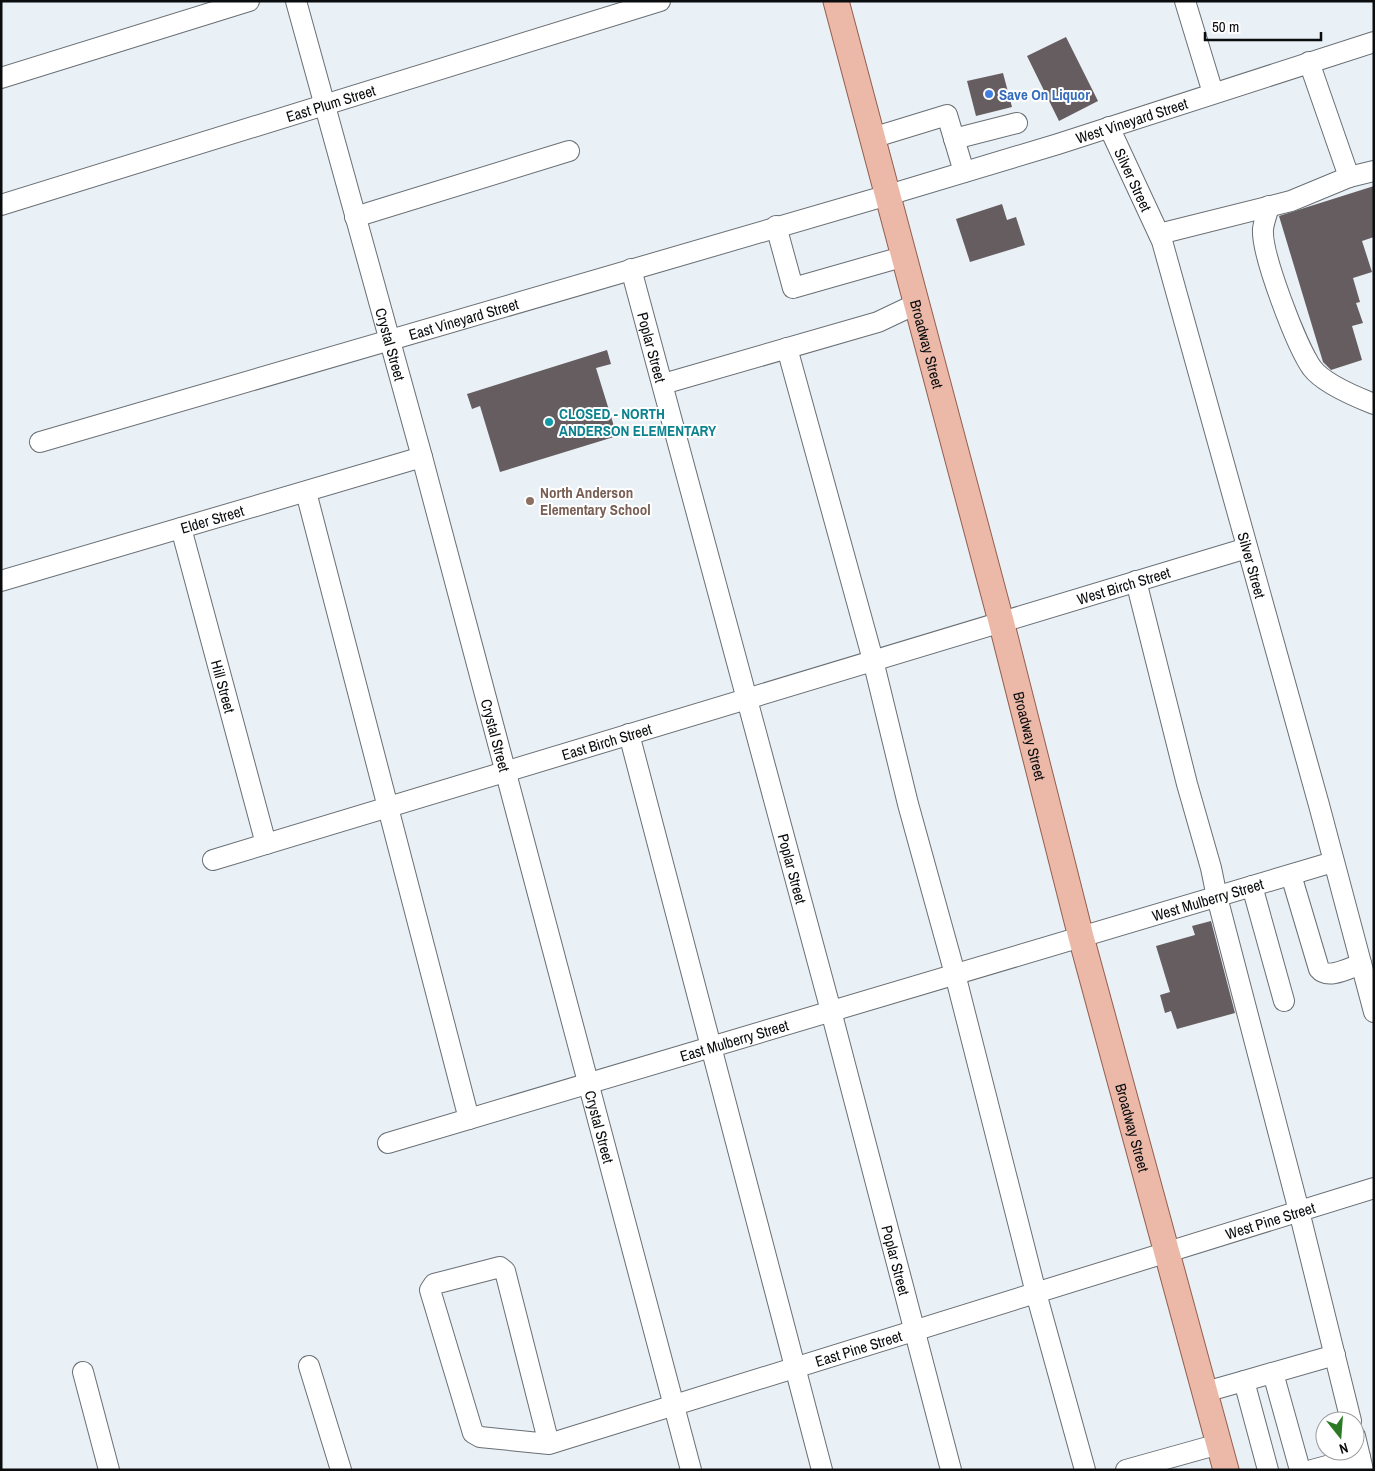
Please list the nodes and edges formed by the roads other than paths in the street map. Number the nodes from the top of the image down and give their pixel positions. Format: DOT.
graph roads {
  1 [pos="248,1"];
  2 [pos="296,1"];
  3 [pos="660,1"];
  4 [pos="836,1"];
  5 [pos="1185,1"];
  6 [pos="1374,42"];
  7 [pos="1309,62"];
  8 [pos="1,78"];
  9 [pos="1213,93"];
  10 [pos="324,106"];
  11 [pos="1017,123"];
  12 [pos="1109,126"];
  13 [pos="872,138"];
  14 [pos="954,139"];
  15 [pos="569,151"];
  16 [pos="1374,171"];
  17 [pos="964,172"];
  18 [pos="1349,177"];
  19 [pos="886,194"];
  20 [pos="1,205"];
  21 [pos="1268,206"];
  22 [pos="355,217"];
  23 [pos="776,226"];
  24 [pos="1159,234"];
  25 [pos="902,257"];
  26 [pos="631,269"];
  27 [pos="916,304"];
  28 [pos="389,340"];
  29 [pos="787,348"];
  30 [pos="663,384"];
  31 [pos="1374,404"];
  32 [pos="40,442"];
  33 [pos="422,457"];
  34 [pos="306,492"];
  35 [pos="181,528"];
  36 [pos="1248,548"];
  37 [pos="1,581"];
  38 [pos="1136,581"];
  39 [pos="1000,621"];
  40 [pos="873,660"];
  41 [pos="746,698"];
  42 [pos="630,734"];
  43 [pos="505,771"];
  44 [pos="387,807"];
  45 [pos="266,844"];
  46 [pos="213,860"];
  47 [pos="1333,862"];
  48 [pos="1291,875"];
  49 [pos="1252,886"];
  50 [pos="1217,897"];
  51 [pos="1081,937"];
  52 [pos="1361,964"];
  53 [pos="955,974"];
  54 [pos="1284,1001"];
  55 [pos="831,1011"];
  56 [pos="1374,1012"];
  57 [pos="712,1047"];
  58 [pos="589,1083"];
  59 [pos="469,1119"];
  60 [pos="388,1143"];
  61 [pos="1374,1188"];
  62 [pos="1300,1211"];
  63 [pos="1167,1253"];
  64 [pos="1036,1293"];
  65 [pos="915,1331"];
  66 [pos="1335,1355"];
  67 [pos="309,1366"];
  68 [pos="795,1368"];
  69 [pos="83,1372"];
  70 [pos="1273,1373"];
  71 [pos="1244,1381"];
  72 [pos="1205,1392"];
  73 [pos="674,1405"];
  74 [pos="1349,1411"];
  75 [pos="549,1444"];
  76 [pos="1219,1444"];
  77 [pos="1362,1463"];
  78 [pos="1323,1468"];
  79 [pos="109,1470"];
  80 [pos="341,1470"];
  81 [pos="691,1470"];
  82 [pos="822,1470"];
  83 [pos="951,1470"];
  84 [pos="1085,1470"];
  85 [pos="1126,1470"];
  86 [pos="1226,1470"];
  87 [pos="1268,1470"];
  88 [pos="1300,1470"];
  1 -- 8 [label="street"];
  2 -- 10 [label="street, Crystal Street"];
  3 -- 10 [label="street, East Plum Street"];
  4 -- 13 [label="main road, Broadway Street"];
  5 -- 9 [label="street"];
  6 -- 7 [label="street, West Vineyard Street"];
  7 -- 9 [label="street, West Vineyard Street"];
  7 -- 18 [label="street"];
  9 -- 12 [label="street, West Vineyard Street"];
  10 -- 20 [label="street, East Plum Street"];
  10 -- 22 [label="street, Crystal Street"];
  11 -- 14 [label="street"];
  12 -- 17 [label="street, West Vineyard Street"];
  12 -- 24 [label="street, Silver Street"];
  13 -- 14 [label="street"];
  13 -- 19 [label="main road, Broadway Street"];
  14 -- 17 [label="street"];
  15 -- 22 [label="street"];
  16 -- 18 [label="street"];
  17 -- 19 [label="street, West Vineyard Street"];
  18 -- 21 [label="street"];
  19 -- 23 [label="street, East Vineyard Street"];
  19 -- 25 [label="main road, Broadway Street"];
  21 -- 24 [label="street"];
  21 -- 31 [label="street"];
  22 -- 28 [label="street, Crystal Street"];
  23 -- 25 [label="street"];
  23 -- 26 [label="street, East Vineyard Street"];
  24 -- 36 [label="street, Silver Street"];
  25 -- 27 [label="main road, Broadway Street"];
  26 -- 28 [label="street, East Vineyard Street"];
  26 -- 30 [label="street, Poplar Street"];
  27 -- 29 [label="street"];
  27 -- 39 [label="main road, Broadway Street"];
  28 -- 32 [label="street, East Vineyard Street"];
  28 -- 33 [label="street, Crystal Street"];
  29 -- 30 [label="street"];
  29 -- 40 [label="street"];
  30 -- 41 [label="street, Poplar Street"];
  33 -- 34 [label="street, Elder Street"];
  33 -- 43 [label="street, Crystal Street"];
  34 -- 35 [label="street, Elder Street"];
  34 -- 44 [label="street"];
  35 -- 37 [label="street, Elder Street"];
  35 -- 45 [label="street, Hill Street"];
  36 -- 38 [label="street, West Birch Street"];
  36 -- 47 [label="street, Silver Street"];
  38 -- 39 [label="street, West Birch Street"];
  38 -- 50 [label="street"];
  39 -- 40 [label="street, East Birch Street"];
  39 -- 51 [label="main road, Broadway Street"];
  40 -- 41 [label="street, East Birch Street"];
  40 -- 53 [label="street"];
  41 -- 42 [label="street, East Birch Street"];
  41 -- 55 [label="street, Poplar Street"];
  42 -- 43 [label="street, East Birch Street"];
  42 -- 57 [label="street"];
  43 -- 44 [label="street, East Birch Street"];
  43 -- 58 [label="street, Crystal Street"];
  44 -- 45 [label="street, East Birch Street"];
  44 -- 59 [label="street"];
  45 -- 46 [label="street, East Birch Street"];
  47 -- 48 [label="street, West Mulberry Street"];
  47 -- 52 [label="street, Silver Street"];
  48 -- 49 [label="street, West Mulberry Street"];
  48 -- 52 [label="street"];
  49 -- 50 [label="street, West Mulberry Street"];
  49 -- 54 [label="street"];
  50 -- 51 [label="street, West Mulberry Street"];
  50 -- 62 [label="street"];
  51 -- 53 [label="street, East Mulberry Street"];
  51 -- 63 [label="main road, Broadway Street"];
  52 -- 56 [label="street, Silver Street"];
  53 -- 55 [label="street, East Mulberry Street"];
  53 -- 64 [label="street"];
  55 -- 57 [label="street, East Mulberry Street"];
  55 -- 65 [label="street, Poplar Street"];
  57 -- 58 [label="street, East Mulberry Street"];
  57 -- 68 [label="street"];
  58 -- 59 [label="street, East Mulberry Street"];
  58 -- 73 [label="street, Crystal Street"];
  59 -- 60 [label="street, East Mulberry Street"];
  61 -- 62 [label="street, West Pine Street"];
  62 -- 63 [label="street, West Pine Street"];
  62 -- 66 [label="street"];
  63 -- 64 [label="street, East Pine Street"];
  63 -- 72 [label="main road, Broadway Street"];
  64 -- 65 [label="street, East Pine Street"];
  64 -- 84 [label="street"];
  65 -- 68 [label="street, East Pine Street"];
  65 -- 83 [label="street, Poplar Street"];
  66 -- 70 [label="street"];
  66 -- 74 [label="street"];
  67 -- 80 [label="street"];
  68 -- 73 [label="street, East Pine Street"];
  68 -- 82 [label="street"];
  69 -- 79 [label="street"];
  70 -- 71 [label="street"];
  70 -- 88 [label="street"];
  71 -- 72 [label="street"];
  71 -- 87 [label="street"];
  72 -- 76 [label="main road, Broadway Street"];
  73 -- 75 [label="street, East Pine Street"];
  73 -- 81 [label="street, Crystal Street"];
  75 -- 75 [label="street"];
  76 -- 85 [label="street"];
  76 -- 86 [label="main road, Broadway Street"];
  77 -- 78 [label="street"];
}
